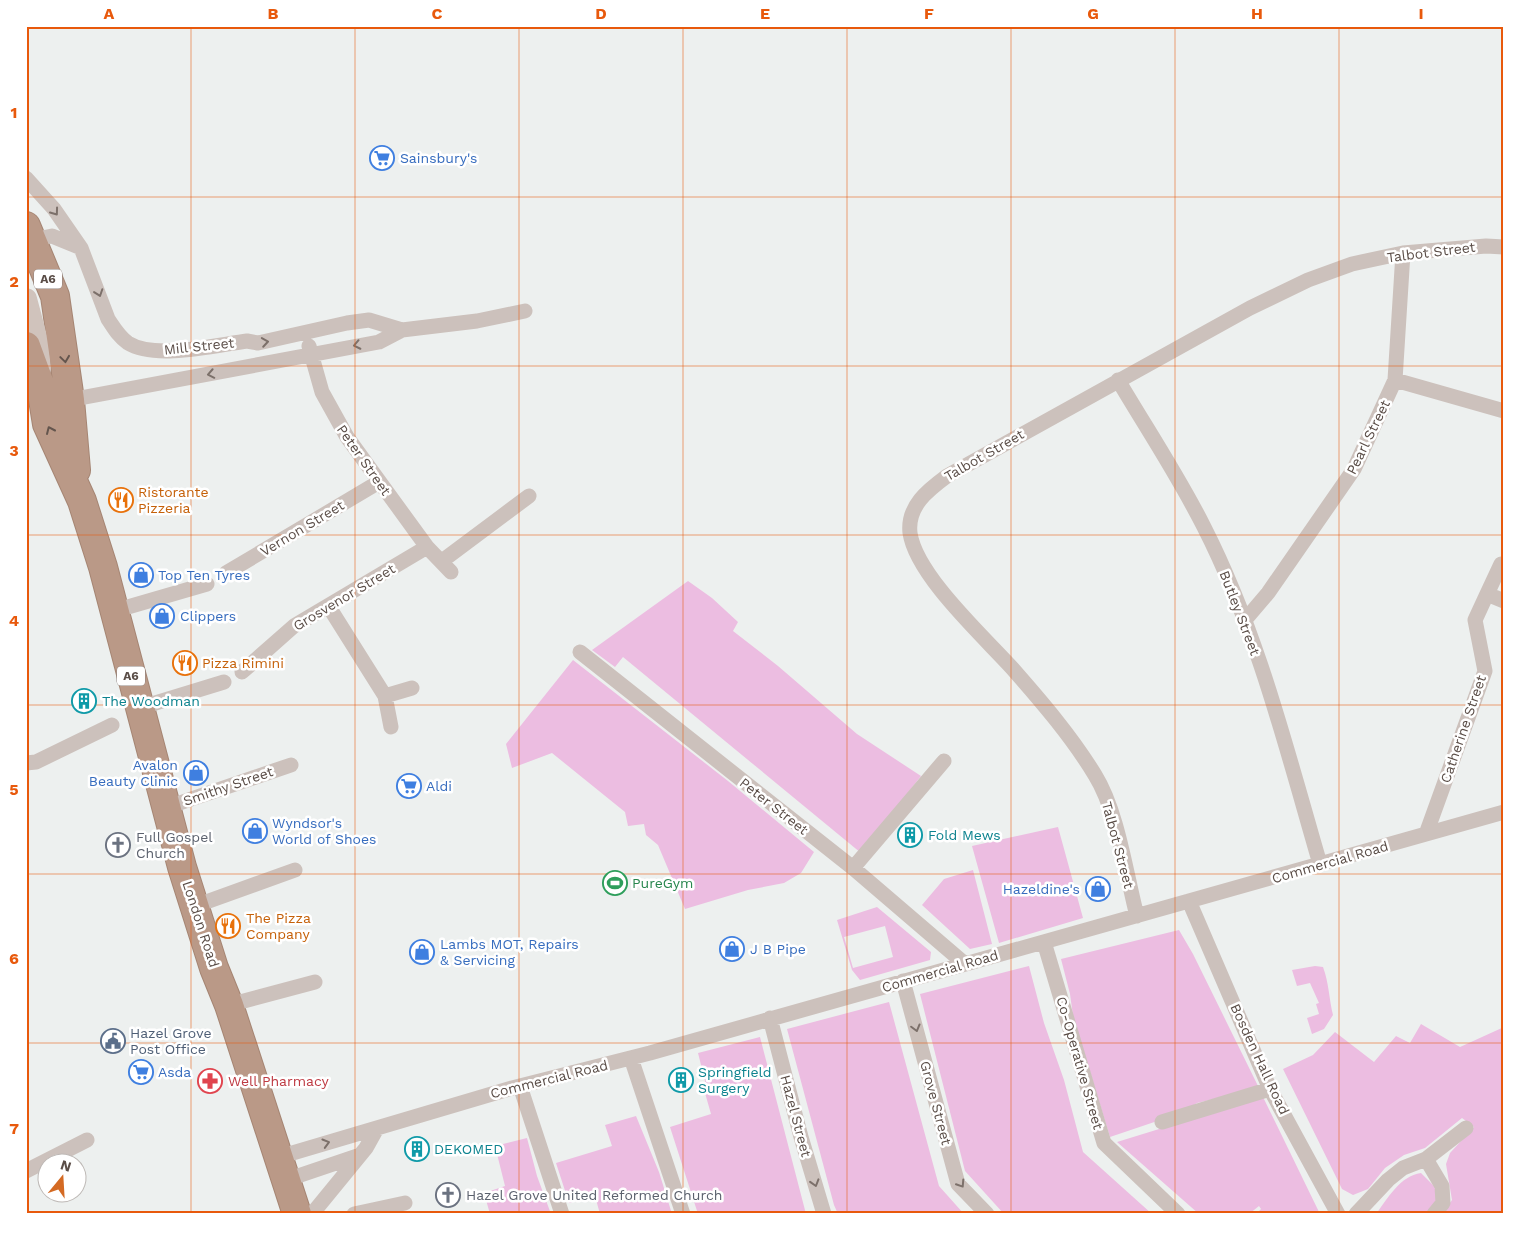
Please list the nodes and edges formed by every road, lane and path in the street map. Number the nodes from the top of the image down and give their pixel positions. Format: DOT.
graph roads {
  1 [pos="26,178"];
  2 [pos="28,236"];
  3 [pos="1504,247"];
  4 [pos="81,248"];
  5 [pos="1403,253"];
  6 [pos="26,299"];
  7 [pos="525,311"];
  8 [pos="402,330"];
  9 [pos="306,333"];
  10 [pos="26,346"];
  11 [pos="310,355"];
  12 [pos="1118,380"];
  13 [pos="1395,380"];
  14 [pos="52,397"];
  15 [pos="1504,411"];
  16 [pos="379,482"];
  17 [pos="529,496"];
  18 [pos="427,547"];
  19 [pos="1501,564"];
  20 [pos="226,573"];
  21 [pos="207,584"];
  22 [pos="1486,594"];
  23 [pos="1504,601"];
  24 [pos="329,607"];
  25 [pos="114,611"];
  26 [pos="1245,620"];
  27 [pos="580,652"];
  28 [pos="242,672"];
  29 [pos="224,682"];
  30 [pos="412,688"];
  31 [pos="385,696"];
  32 [pos="139,708"];
  33 [pos="112,724"];
  34 [pos="391,727"];
  35 [pos="944,761"];
  36 [pos="26,763"];
  37 [pos="292,765"];
  38 [pos="165,808"];
  39 [pos="1504,812"];
  40 [pos="1426,834"];
  41 [pos="1320,864"];
  42 [pos="853,868"];
  43 [pos="295,870"];
  44 [pos="1189,901"];
  45 [pos="195,906"];
  46 [pos="1137,916"];
  47 [pos="1044,942"];
  48 [pos="965,964"];
  49 [pos="904,981"];
  50 [pos="315,982"];
  51 [pos="230,1005"];
  52 [pos="770,1018"];
  53 [pos="631,1058"];
  54 [pos="520,1086"];
  55 [pos="1270,1089"];
  56 [pos="1162,1122"];
  57 [pos="1466,1128"];
  58 [pos="376,1130"];
  59 [pos="87,1140"];
  60 [pos="359,1156"];
  61 [pos="1426,1159"];
  62 [pos="283,1169"];
  63 [pos="26,1172"];
  64 [pos="405,1203"];
  65 [pos="297,1214"];
  66 [pos="312,1214"];
  67 [pos="354,1214"];
  68 [pos="562,1214"];
  69 [pos="683,1214"];
  70 [pos="824,1214"];
  71 [pos="988,1214"];
  72 [pos="1178,1214"];
  73 [pos="1338,1214"];
  74 [pos="1356,1214"];
  75 [pos="1434,1214"];
  1 -- 4 [label="street, Mill Street, one-way"];
  2 -- 4 [label="street"];
  2 -- 14 [label="highway, A6, one-way"];
  3 -- 5 [label="street, Talbot Street"];
  4 -- 9 [label="street, Mill Street, one-way"];
  5 -- 12 [label="street, Talbot Street"];
  5 -- 13 [label="street, Pearl Street"];
  6 -- 14 [label="street, A6"];
  7 -- 8 [label="street, Mill Street"];
  8 -- 9 [label="street, Mill Street"];
  8 -- 11 [label="street, Mill Street, one-way"];
  9 -- 11 [label="street, Peter Street"];
  10 -- 14 [label="highway, A6"];
  11 -- 14 [label="street, Mill Street, one-way"];
  11 -- 16 [label="street, Peter Street"];
  12 -- 26 [label="street, Butley Street"];
  12 -- 46 [label="street, Talbot Street"];
  13 -- 15 [label="street"];
  13 -- 26 [label="street, Pearl Street"];
  14 -- 25 [label="highway, London Road / A6"];
  16 -- 18 [label="street, Peter Street"];
  16 -- 20 [label="street, Vernon Street"];
  17 -- 18 [label="street, Peter Street"];
  18 -- 24 [label="street, Grosvenor Street"];
  19 -- 22 [label="street, Catherine Street"];
  21 -- 25 [label="street"];
  22 -- 23 [label="street"];
  22 -- 40 [label="street, Catherine Street"];
  24 -- 28 [label="street, Grosvenor Street"];
  24 -- 31 [label="street"];
  25 -- 32 [label="highway, London Road / A6"];
  26 -- 41 [label="street, Butley Street"];
  27 -- 42 [label="street, Peter Street"];
  29 -- 32 [label="street"];
  30 -- 31 [label="street"];
  31 -- 34 [label="street"];
  32 -- 38 [label="highway, London Road / A6"];
  33 -- 36 [label="street"];
  35 -- 42 [label="street"];
  37 -- 38 [label="street, Smithy Street"];
  38 -- 45 [label="highway, London Road / A6"];
  39 -- 40 [label="street, Commercial Road"];
  40 -- 41 [label="street, Commercial Road"];
  41 -- 44 [label="street, Commercial Road"];
  42 -- 48 [label="street, Peter Street"];
  43 -- 45 [label="street"];
  44 -- 46 [label="street, Commercial Road"];
  44 -- 55 [label="street, Bosden Hall Road"];
  45 -- 51 [label="highway, London Road / A6"];
  46 -- 47 [label="street, Commercial Road"];
  47 -- 48 [label="street, Commercial Road"];
  47 -- 72 [label="street, Co-Operative Street"];
  48 -- 49 [label="street, Commercial Road"];
  49 -- 52 [label="street, Commercial Road"];
  49 -- 71 [label="street, Grove Street, one-way"];
  50 -- 51 [label="street"];
  51 -- 62 [label="highway, London Road / A6"];
  52 -- 53 [label="street, Commercial Road"];
  52 -- 70 [label="street, Hazel Street, one-way"];
  53 -- 54 [label="street, Commercial Road"];
  53 -- 69 [label="street"];
  54 -- 58 [label="street, Commercial Road"];
  54 -- 68 [label="street"];
  55 -- 56 [label="street"];
  55 -- 73 [label="street, Bosden Hall Road"];
  57 -- 61 [label="street"];
  58 -- 60 [label="street"];
  62 -- 58 [label="street, Commercial Road, one-way"];
  59 -- 63 [label="street"];
  60 -- 62 [label="street"];
  60 -- 66 [label="street"];
  61 -- 74 [label="street"];
  61 -- 75 [label="street"];
  62 -- 65 [label="highway, London Road / A6"];
  64 -- 67 [label="street"];
}
